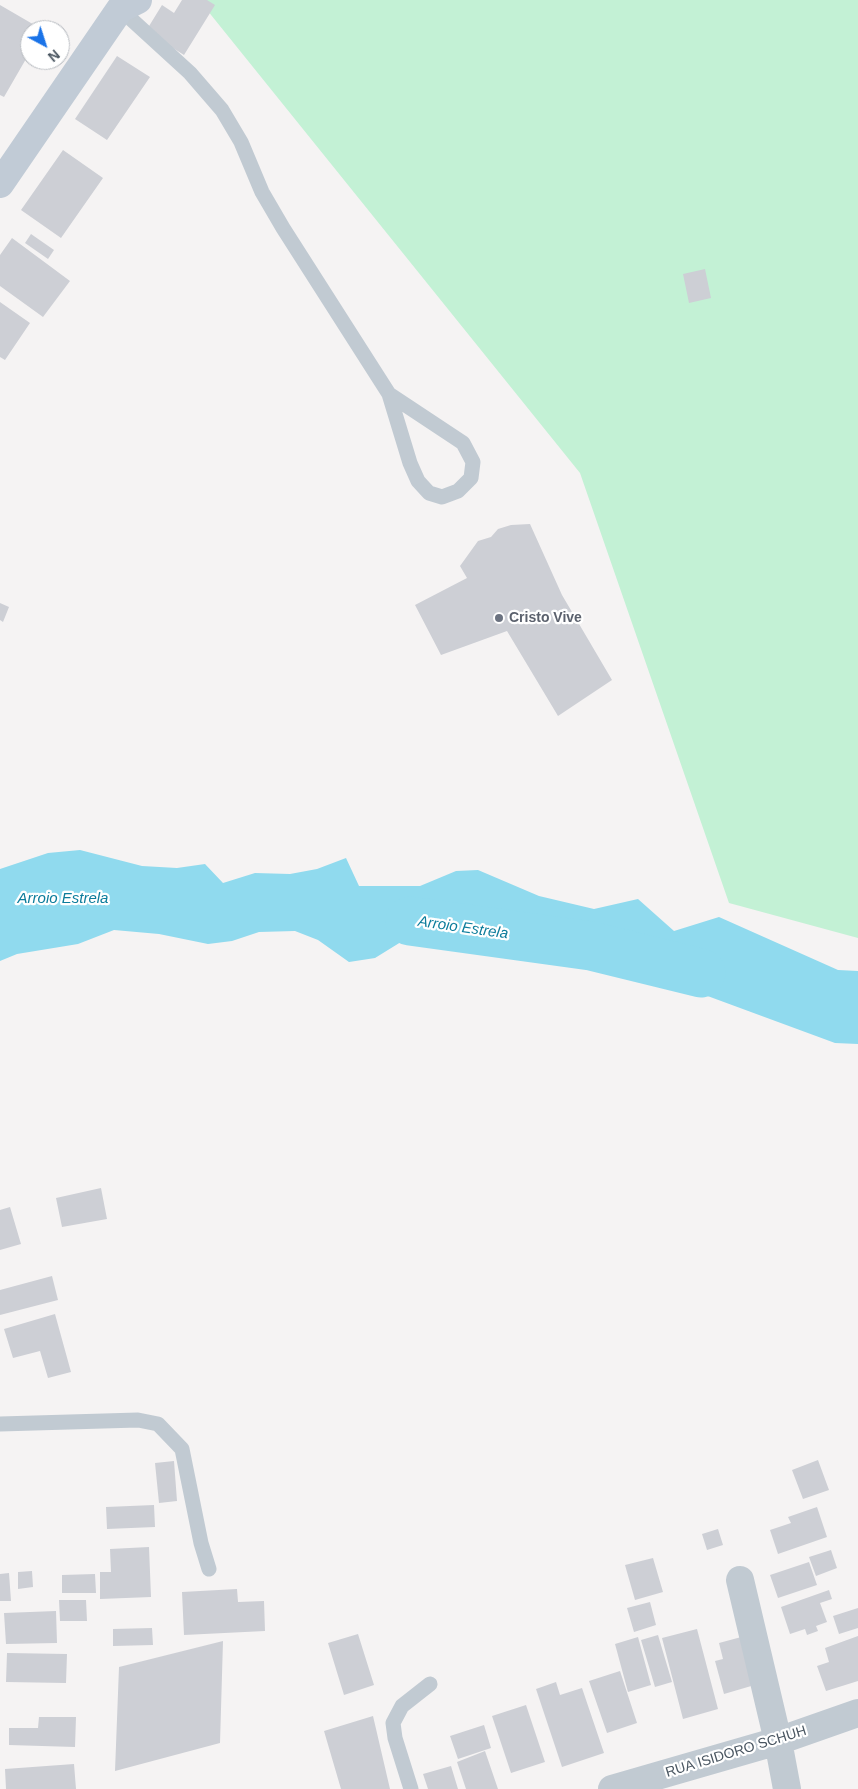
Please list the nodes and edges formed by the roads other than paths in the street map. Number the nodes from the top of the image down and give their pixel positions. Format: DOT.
graph roads {
  1 [pos="129,5"];
  2 [pos="0,184"];
  3 [pos="389,394"];
  4 [pos="0,1424"];
  5 [pos="209,1569"];
  6 [pos="740,1580"];
  7 [pos="430,1684"];
  8 [pos="858,1713"];
  9 [pos="778,1740"];
  10 [pos="412,1789"];
  11 [pos="612,1789"];
  12 [pos="787,1789"];
  1 -- 2 [label="main road"];
  1 -- 3 [label="lane"];
  3 -- 3 [label="lane"];
  4 -- 5 [label="lane"];
  6 -- 9 [label="street"];
  7 -- 10 [label="lane"];
  8 -- 9 [label="street, RUA ISIDORO SCHUH"];
  9 -- 11 [label="street, RUA ISIDORO SCHUH"];
  9 -- 12 [label="street"];
}
